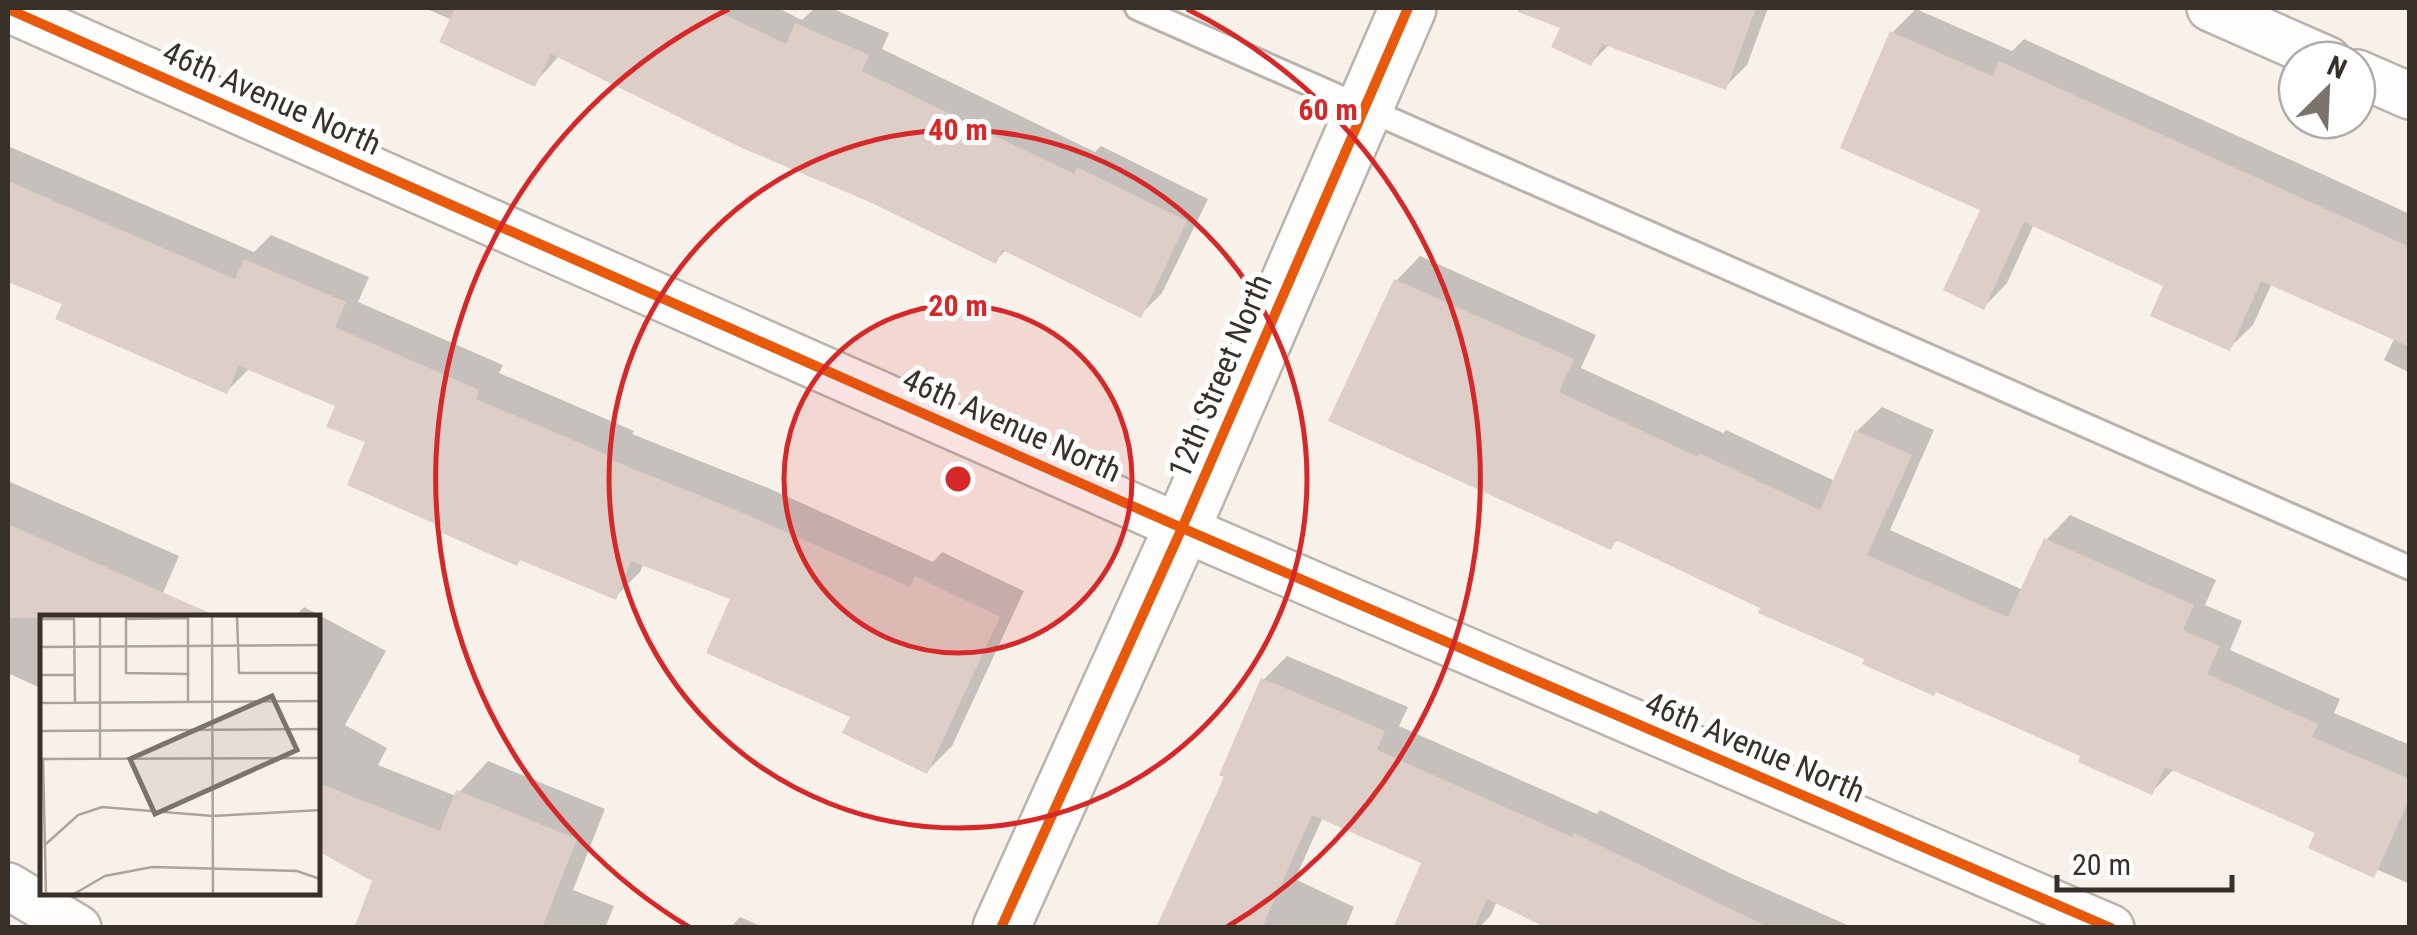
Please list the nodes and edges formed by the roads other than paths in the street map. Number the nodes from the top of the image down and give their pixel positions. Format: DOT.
graph roads {
  1 [pos="1138,8"];
  2 [pos="1408,8"];
  3 [pos="2210,8"];
  4 [pos="8,9"];
  5 [pos="2283,40"];
  6 [pos="2377,82"];
  7 [pos="2410,96"];
  8 [pos="1365,106"];
  9 [pos="1182,528"];
  10 [pos="2410,568"];
  11 [pos="8,886"];
  12 [pos="78,928"];
  13 [pos="1000,928"];
  14 [pos="2111,928"];
  1 -- 8 [label="lane"];
  2 -- 8 [label="street, 12th Street North"];
  3 -- 5 [label="street"];
  4 -- 9 [label="street, 46th Avenue North"];
  6 -- 7 [label="street"];
  8 -- 9 [label="street, 12th Street North"];
  8 -- 10 [label="lane"];
  9 -- 13 [label="street, 12th Street North"];
  9 -- 14 [label="street, 46th Avenue North"];
  11 -- 12 [label="street"];
}
